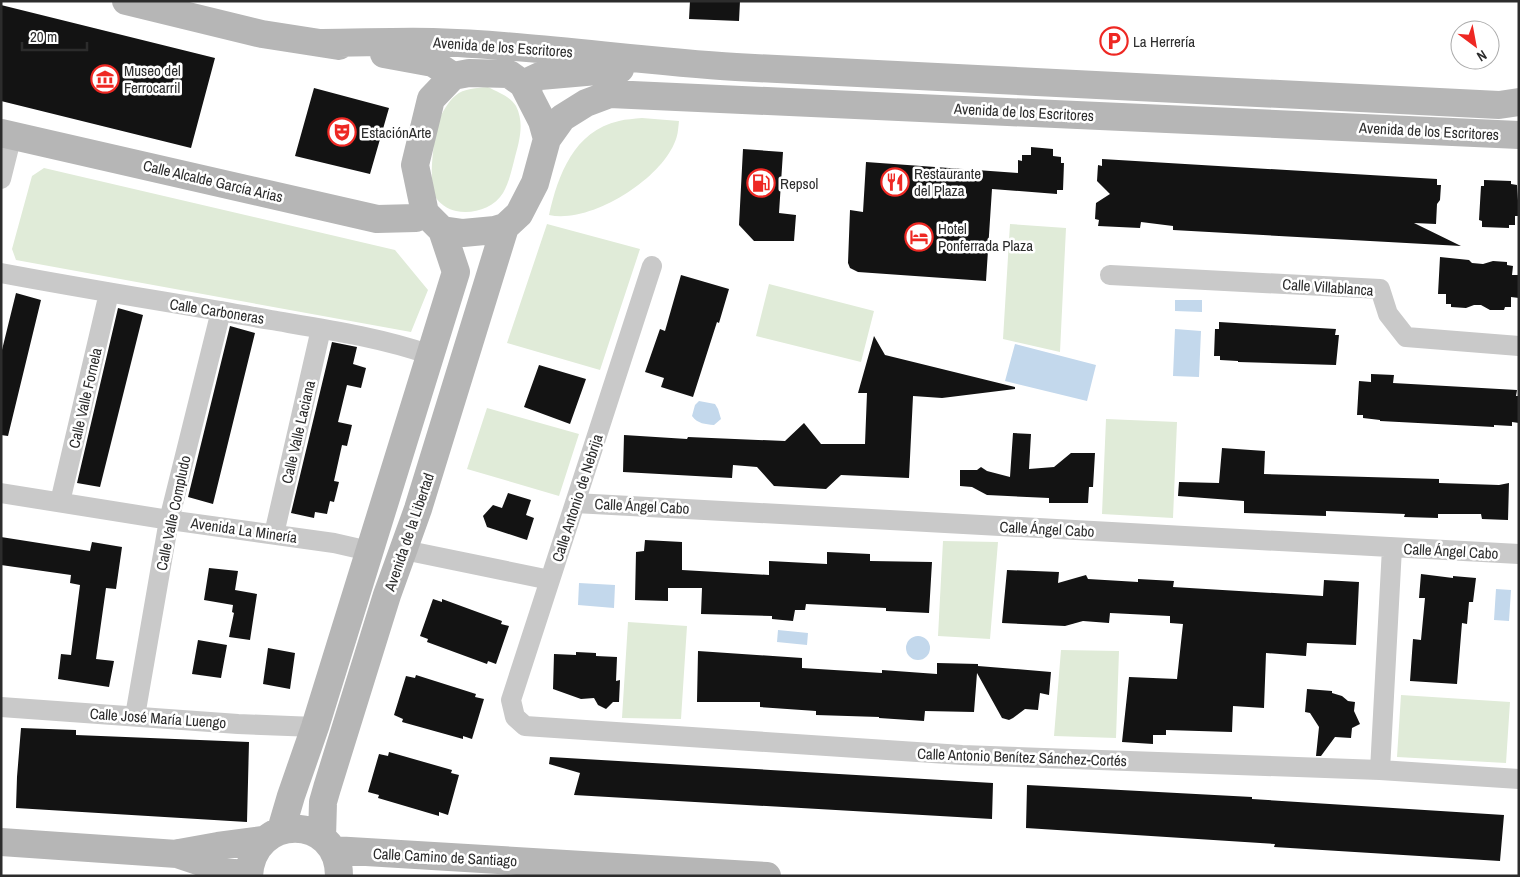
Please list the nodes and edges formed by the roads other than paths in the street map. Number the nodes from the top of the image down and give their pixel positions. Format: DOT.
graph roads {
  1 [pos="126,1"];
  2 [pos="322,43"];
  3 [pos="684,64"];
  4 [pos="453,76"];
  5 [pos="523,84"];
  6 [pos="1519,102"];
  7 [pos="7,134"];
  8 [pos="1519,135"];
  9 [pos="547,139"];
  10 [pos="1,179"];
  11 [pos="434,221"];
  12 [pos="506,227"];
  13 [pos="652,266"];
  14 [pos="1,273"];
  15 [pos="1110,275"];
  16 [pos="109,294"];
  17 [pos="220,311"];
  18 [pos="321,329"];
  19 [pos="1519,346"];
  20 [pos="430,355"];
  21 [pos="1,494"];
  22 [pos="60,502"];
  23 [pos="575,502"];
  24 [pos="169,520"];
  25 [pos="274,534"];
  26 [pos="1392,548"];
  27 [pos="404,550"];
  28 [pos="369,551"];
  29 [pos="1519,554"];
  30 [pos="550,580"];
  31 [pos="1,707"];
  32 [pos="135,716"];
  33 [pos="525,726"];
  34 [pos="315,728"];
  35 [pos="1380,770"];
  36 [pos="1519,779"];
  37 [pos="272,835"];
  38 [pos="1,842"];
  39 [pos="177,854"];
  40 [pos="331,855"];
  41 [pos="243,876"];
  42 [pos="249,876"];
  43 [pos="767,876"];
  1 -- 2 [label="main road, Avenida de los Escritores"];
  2 -- 3 [label="main road, Avenida de los Escritores"];
  2 -- 4 [label="main road, Avenida de los Escritores"];
  3 -- 5 [label="main road, Avenida de los Escritores"];
  3 -- 6 [label="main road, Avenida de los Escritores"];
  4 -- 5 [label="main road"];
  4 -- 11 [label="main road"];
  5 -- 9 [label="main road"];
  7 -- 10 [label="street"];
  7 -- 11 [label="main road, Calle Alcalde García Arias"];
  8 -- 9 [label="main road, Avenida de los Escritores"];
  9 -- 12 [label="main road"];
  11 -- 12 [label="main road"];
  11 -- 20 [label="main road, Avenida de la Libertad"];
  12 -- 27 [label="main road, Avenida de la Libertad"];
  13 -- 23 [label="street, Calle Antonio de Nebrija"];
  14 -- 16 [label="street, Calle Carboneras"];
  15 -- 19 [label="street, Calle Villablanca"];
  16 -- 17 [label="street, Calle Carboneras"];
  16 -- 22 [label="street, Calle Valle Fornela"];
  17 -- 18 [label="street, Calle Carboneras"];
  17 -- 24 [label="street, Calle Valle Compludo"];
  18 -- 20 [label="street, Calle Carboneras"];
  18 -- 25 [label="street, Calle Valle Laciana"];
  20 -- 28 [label="main road, Avenida de la Libertad"];
  21 -- 22 [label="street, Avenida La Minería"];
  22 -- 24 [label="street, Avenida La Minería"];
  23 -- 26 [label="street, Calle Ángel Cabo"];
  23 -- 30 [label="street, Calle Antonio de Nebrija"];
  24 -- 25 [label="street, Avenida La Minería"];
  24 -- 32 [label="street, Calle Valle Compludo"];
  25 -- 28 [label="street, Avenida La Minería"];
  26 -- 29 [label="street, Calle Ángel Cabo"];
  26 -- 35 [label="street"];
  27 -- 30 [label="street"];
  27 -- 40 [label="main road, Avenida de la Libertad"];
  28 -- 34 [label="main road, Avenida de la Libertad"];
  30 -- 33 [label="street, Calle Antonio de Nebrija"];
  31 -- 32 [label="street, Calle José María Luengo"];
  32 -- 34 [label="street, Calle José María Luengo"];
  33 -- 35 [label="street, Calle Antonio Benítez Sánchez-Cortés"];
  34 -- 37 [label="main road, Avenida de la Libertad"];
  35 -- 36 [label="street, Calle Antonio Benítez Sánchez-Cortés"];
  37 -- 39 [label="main road"];
  37 -- 40 [label="main road, Calle Camino de Santiago"];
  37 -- 42 [label="main road, Avenida de la Libertad"];
  38 -- 39 [label="main road"];
  39 -- 41 [label="main road"];
  40 -- 43 [label="main road, Calle Camino de Santiago"];
}
